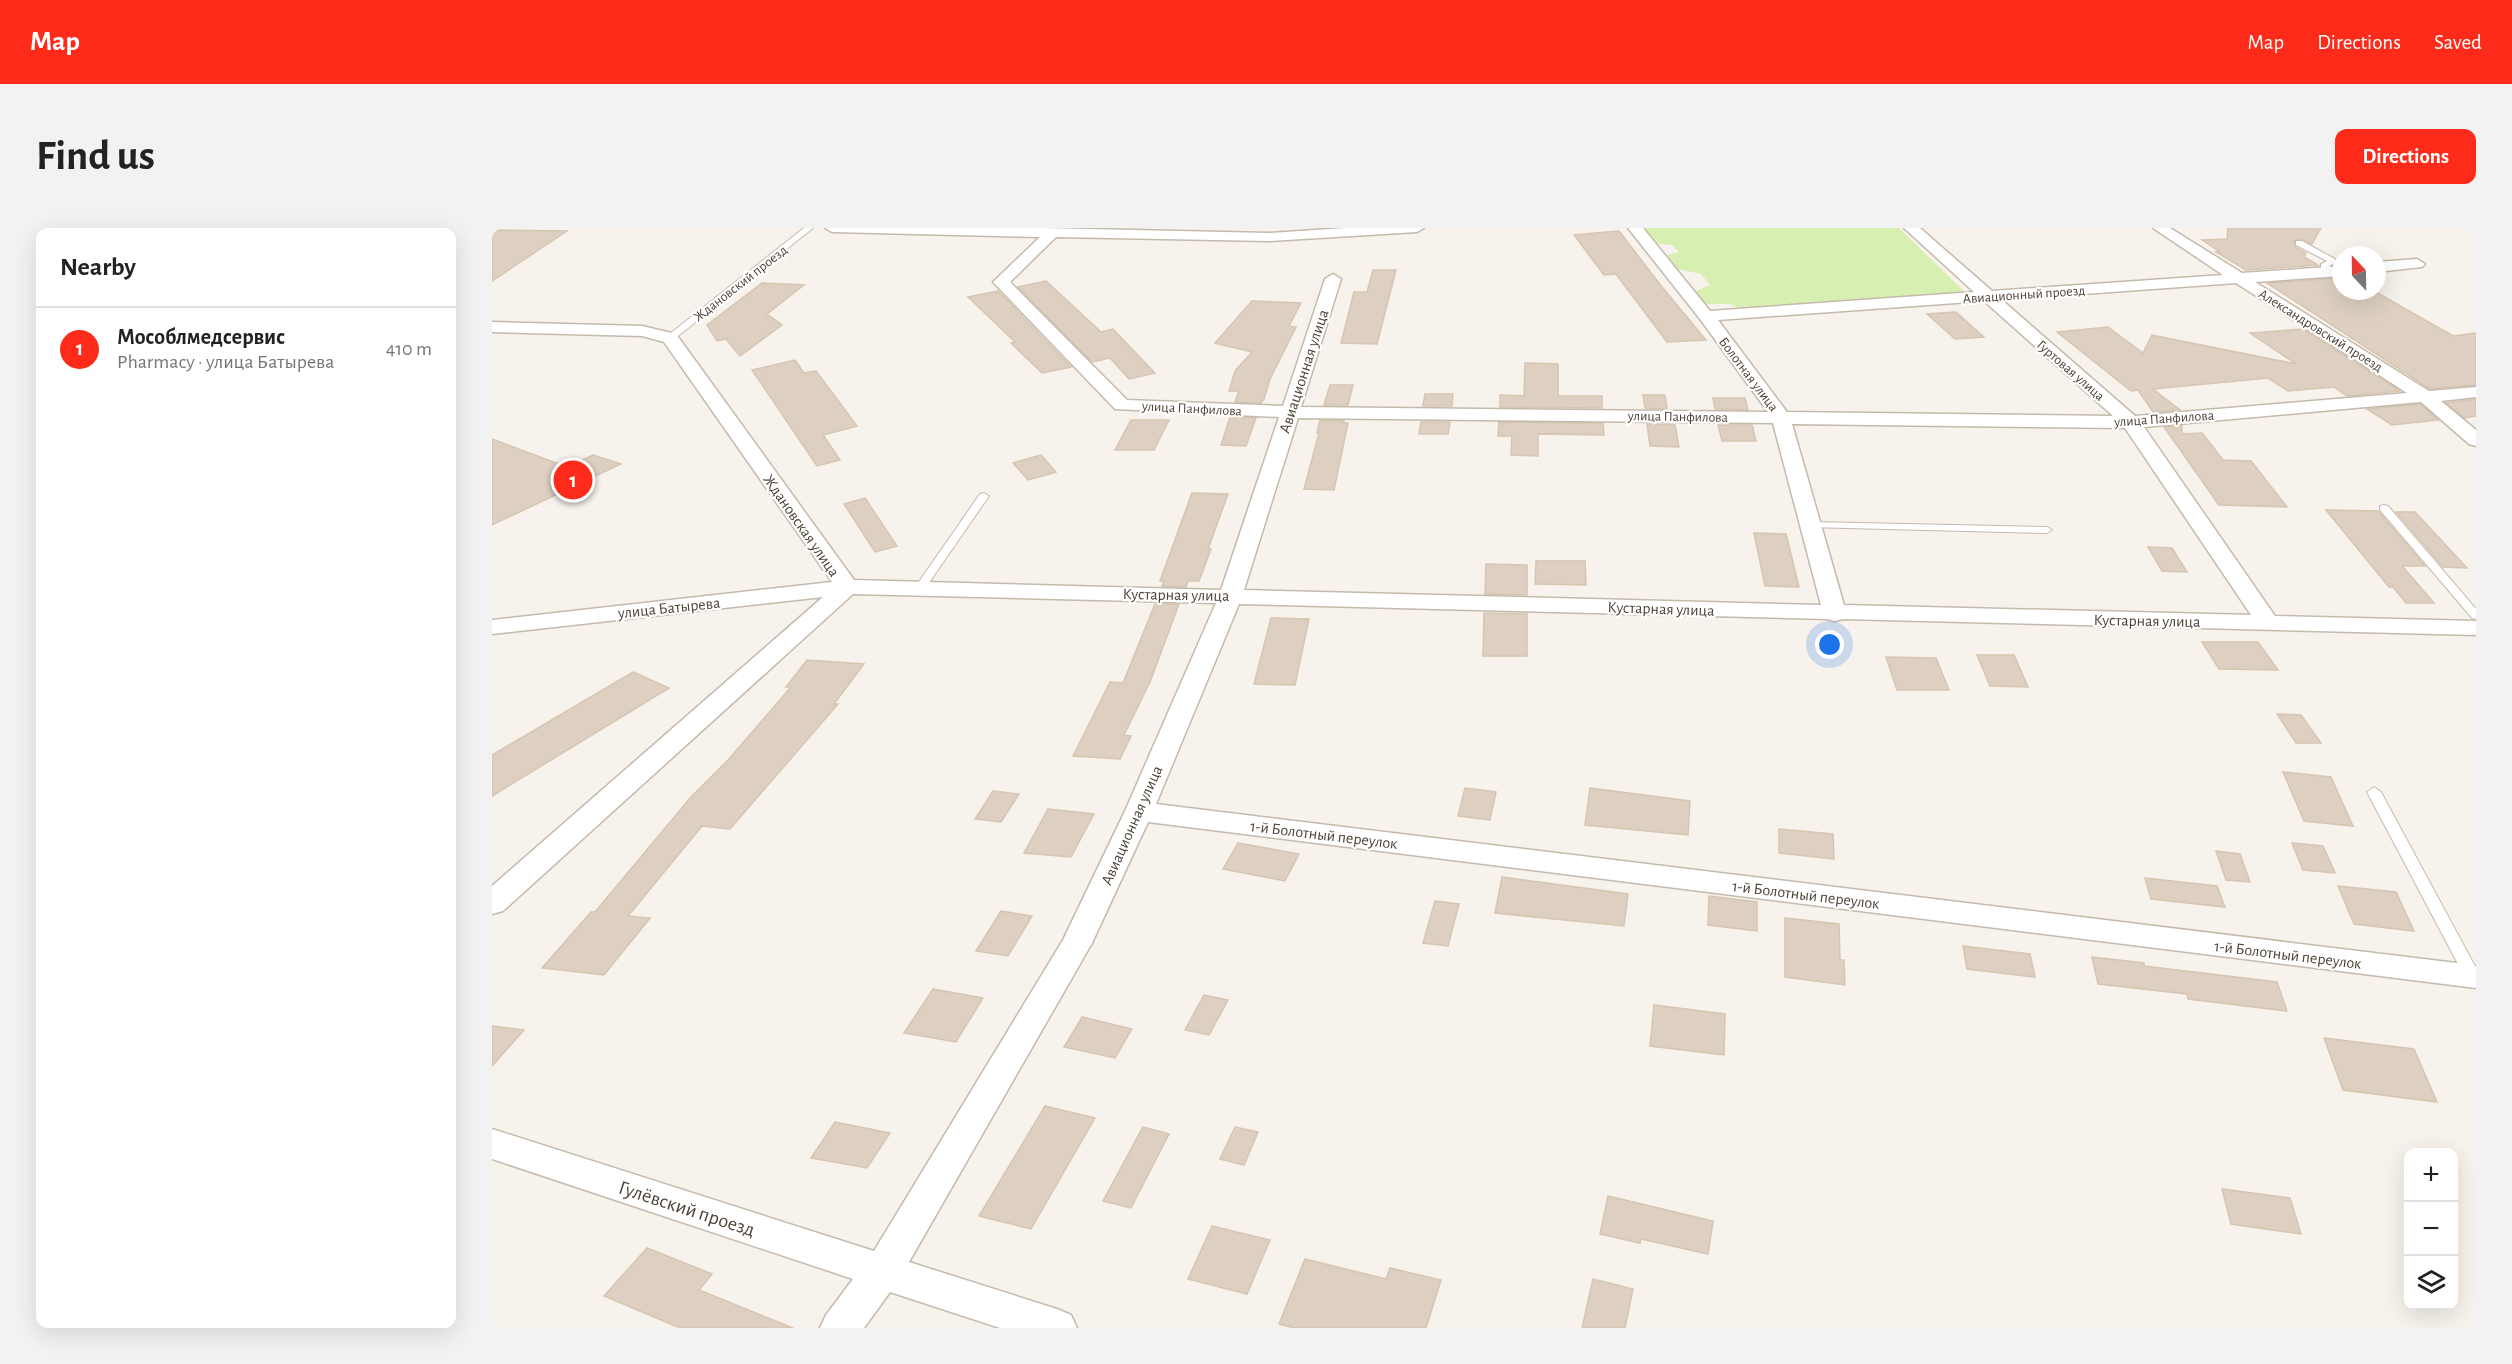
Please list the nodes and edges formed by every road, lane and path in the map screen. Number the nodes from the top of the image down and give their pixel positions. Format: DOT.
graph roads {
  1 [pos="809,228"];
  2 [pos="832,228"];
  3 [pos="1417,228"];
  4 [pos="1635,228"];
  5 [pos="1911,228"];
  6 [pos="2160,228"];
  7 [pos="1271,232"];
  8 [pos="1052,233"];
  9 [pos="2299,243"];
  10 [pos="2332,261"];
  11 [pos="2332,261"];
  12 [pos="2417,264"];
  13 [pos="2386,266"];
  14 [pos="2332,269"];
  15 [pos="2332,271"];
  16 [pos="1333,279"];
  17 [pos="2240,279"];
  18 [pos="1987,297"];
  19 [pos="1706,316"];
  20 [pos="492,327"];
  21 [pos="670,338"];
  22 [pos="2476,392"];
  23 [pos="2426,397"];
  24 [pos="1290,412"];
  25 [pos="1781,417"];
  26 [pos="2131,422"];
  27 [pos="2476,440"];
  28 [pos="984,496"];
  29 [pos="2384,508"];
  30 [pos="1811,525"];
  31 [pos="2047,530"];
  32 [pos="847,587"];
  33 [pos="920,588"];
  34 [pos="1231,595"];
  35 [pos="1835,614"];
  36 [pos="2476,616"];
  37 [pos="2268,623"];
  38 [pos="492,627"];
  39 [pos="2476,628"];
  40 [pos="2374,792"];
  41 [pos="1139,811"];
  42 [pos="492,903"];
  43 [pos="2473,977"];
  44 [pos="492,1144"];
  45 [pos="882,1272"];
  46 [pos="840,1328"];
  47 [pos="1057,1328"];
  1 -- 21 [label="lane, Ждановский проезд"];
  2 -- 8 [label="street"];
  3 -- 7 [label="street"];
  4 -- 19 [label="street, Болотная улица"];
  5 -- 18 [label="street, Гуртовая улица"];
  6 -- 17 [label="street, Александровский проезд"];
  7 -- 8 [label="street"];
  8 -- 24 [label="street, улица Панфилова"];
  9 -- 10 [label="lane"];
  11 -- 14 [label="lane"];
  12 -- 13 [label="street"];
  15 -- 17 [label="street, Авиационный проезд"];
  16 -- 24 [label="street, Авиационная улица"];
  17 -- 18 [label="street, Авиационный проезд"];
  17 -- 23 [label="street, Александровский проезд"];
  18 -- 19 [label="street, Авиационный проезд"];
  18 -- 26 [label="street, Гуртовая улица"];
  19 -- 25 [label="street, Болотная улица"];
  20 -- 21 [label="street"];
  21 -- 32 [label="street, Ждановская улица"];
  22 -- 23 [label="street, улица Панфилова"];
  23 -- 26 [label="street, улица Панфилова"];
  23 -- 27 [label="street, Александровский проезд"];
  24 -- 25 [label="street, улица Панфилова"];
  24 -- 34 [label="street, Авиационная улица"];
  25 -- 26 [label="street, улица Панфилова"];
  25 -- 30 [label="street, Болотная улица"];
  26 -- 37 [label="street, Гуртовая улица"];
  28 -- 33 [label="lane"];
  29 -- 36 [label="lane"];
  30 -- 31 [label="lane"];
  30 -- 35 [label="street, Болотная улица"];
  32 -- 33 [label="street, Кустарная улица"];
  32 -- 38 [label="street, улица Батырева"];
  32 -- 42 [label="street, Ждановская улица"];
  33 -- 34 [label="street, Кустарная улица"];
  34 -- 35 [label="street, Кустарная улица"];
  34 -- 41 [label="street, Авиационная улица"];
  35 -- 37 [label="street, Кустарная улица"];
  37 -- 39 [label="street, Кустарная улица"];
  40 -- 43 [label="lane"];
  41 -- 43 [label="street, 1-й Болотный переулок"];
  41 -- 45 [label="street, Авиационная улица"];
  44 -- 45 [label="street, Гулёвский проезд"];
  45 -- 46 [label="street, Авиационная улица"];
  45 -- 47 [label="street, Гулёвский проезд"];
}
